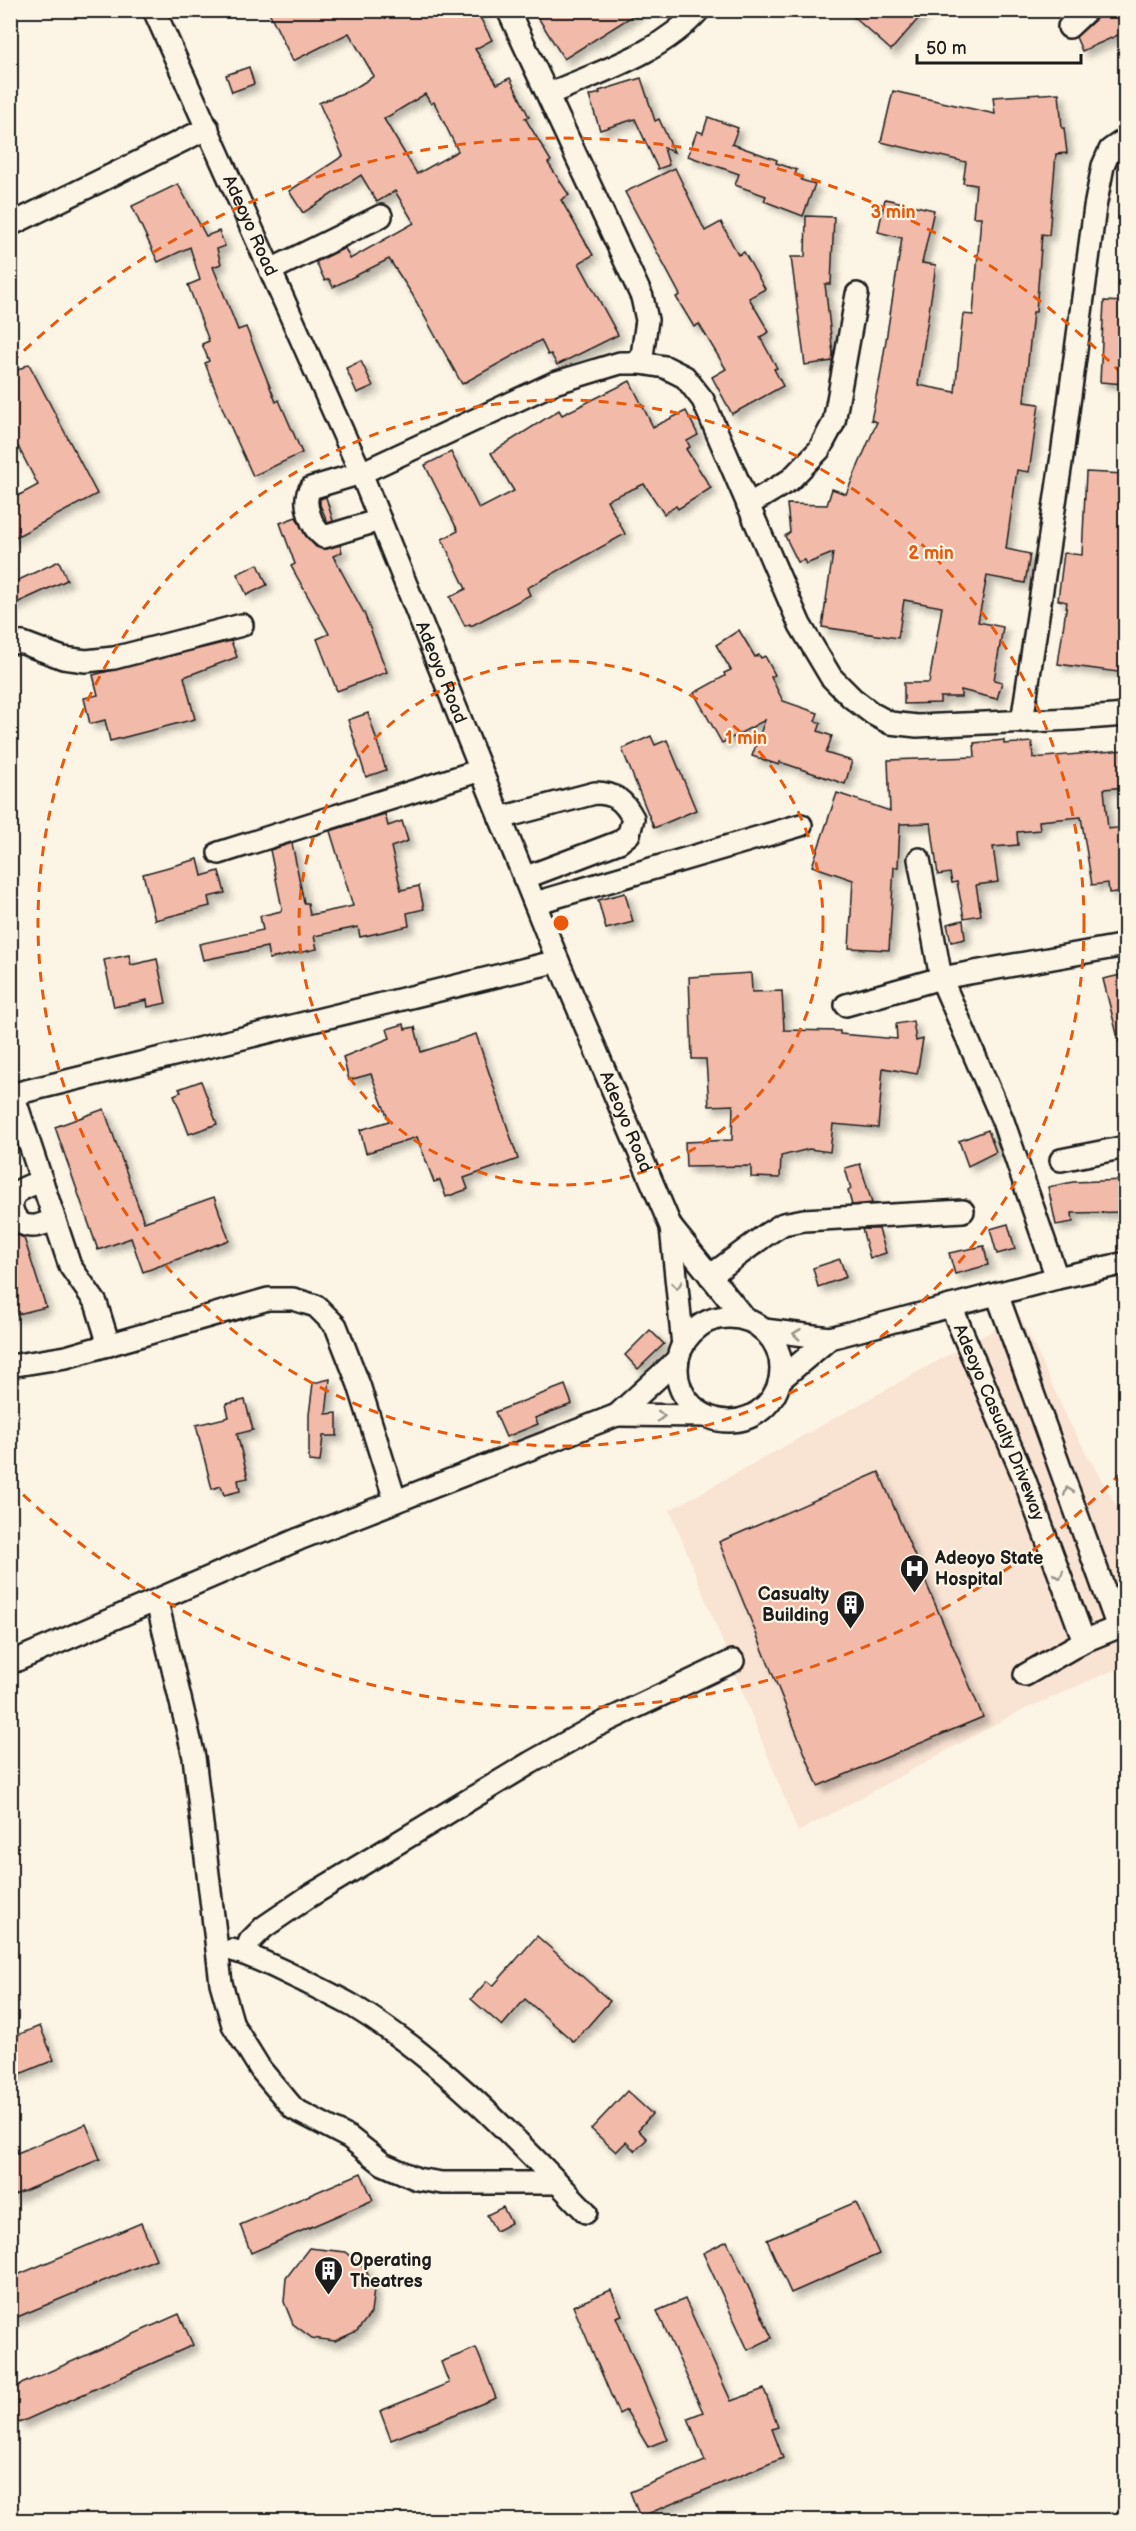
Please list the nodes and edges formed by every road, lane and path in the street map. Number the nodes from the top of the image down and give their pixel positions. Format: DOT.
graph roads {
  1 [pos="154,10"];
  2 [pos="508,10"];
  3 [pos="699,10"];
  4 [pos="1087,10"];
  5 [pos="1069,27"];
  6 [pos="549,94"];
  7 [pos="208,128"];
  8 [pos="1125,139"];
  9 [pos="381,216"];
  10 [pos="10,225"];
  11 [pos="271,270"];
  12 [pos="857,294"];
  13 [pos="641,363"];
  14 [pos="361,472"];
  15 [pos="748,505"];
  16 [pos="380,520"];
  17 [pos="242,625"];
  18 [pos="10,642"];
  19 [pos="1125,715"];
  20 [pos="1022,722"];
  21 [pos="481,770"];
  22 [pos="500,818"];
  23 [pos="801,825"];
  24 [pos="219,853"];
  25 [pos="920,859"];
  26 [pos="524,878"];
  27 [pos="535,903"];
  28 [pos="1125,945"];
  29 [pos="558,961"];
  30 [pos="941,978"];
  31 [pos="846,1005"];
  32 [pos="12,1094"];
  33 [pos="1125,1147"];
  34 [pos="1061,1160"];
  35 [pos="42,1181"];
  36 [pos="963,1211"];
  37 [pos="54,1220"];
  38 [pos="671,1227"];
  39 [pos="1125,1263"];
  40 [pos="710,1276"];
  41 [pos="1057,1278"];
  42 [pos="997,1294"];
  43 [pos="951,1306"];
  44 [pos="745,1319"];
  45 [pos="764,1330"];
  46 [pos="830,1338"];
  47 [pos="109,1345"];
  48 [pos="680,1352"];
  49 [pos="10,1366"];
  50 [pos="780,1380"];
  51 [pos="617,1415"];
  52 [pos="706,1416"];
  53 [pos="395,1500"];
  54 [pos="157,1602"];
  55 [pos="1121,1624"];
  56 [pos="1084,1641"];
  57 [pos="733,1661"];
  58 [pos="10,1663"];
  59 [pos="1025,1675"];
  60 [pos="218,1945"];
  61 [pos="245,1954"];
  62 [pos="558,2183"];
  63 [pos="586,2212"];
  1 -- 7 [label="street, Adeoyo Road"];
  2 -- 6 [label="street"];
  3 -- 6 [label="street"];
  4 -- 5 [label="street"];
  6 -- 13 [label="street"];
  7 -- 10 [label="street"];
  7 -- 11 [label="street, Adeoyo Road"];
  8 -- 20 [label="street"];
  9 -- 11 [label="street"];
  11 -- 14 [label="street, Adeoyo Road"];
  12 -- 15 [label="street"];
  13 -- 14 [label="street"];
  13 -- 15 [label="street"];
  14 -- 16 [label="street, Adeoyo Road"];
  14 -- 16 [label="street"];
  15 -- 20 [label="street"];
  16 -- 21 [label="street, Adeoyo Road"];
  17 -- 18 [label="street"];
  19 -- 20 [label="street"];
  21 -- 22 [label="street, Adeoyo Road"];
  21 -- 24 [label="street"];
  22 -- 26 [label="street, Adeoyo Road"];
  22 -- 26 [label="street"];
  23 -- 27 [label="street"];
  25 -- 30 [label="street"];
  26 -- 27 [label="street, Adeoyo Road"];
  27 -- 29 [label="street, Adeoyo Road"];
  28 -- 30 [label="street"];
  29 -- 32 [label="street"];
  29 -- 38 [label="street, Adeoyo Road"];
  30 -- 31 [label="street"];
  30 -- 41 [label="street"];
  32 -- 35 [label="street"];
  33 -- 34 [label="street"];
  35 -- 37 [label="street"];
  35 -- 37 [label="street"];
  36 -- 40 [label="street"];
  37 -- 47 [label="street"];
  38 -- 40 [label="street"];
  38 -- 48 [label="street, Adeoyo Road, one-way"];
  39 -- 41 [label="street"];
  40 -- 44 [label="street"];
  41 -- 42 [label="street"];
  42 -- 43 [label="street"];
  55 -- 42 [label="street, one-way"];
  43 -- 46 [label="street"];
  43 -- 56 [label="street, Adeoyo Casualty Driveway, one-way"];
  44 -- 45 [label="street"];
  44 -- 48 [label="street"];
  46 -- 45 [label="street, one-way"];
  45 -- 50 [label="street"];
  46 -- 50 [label="street"];
  47 -- 49 [label="street"];
  47 -- 53 [label="street"];
  48 -- 51 [label="street"];
  48 -- 52 [label="street"];
  50 -- 52 [label="street"];
  51 -- 52 [label="street, one-way"];
  51 -- 53 [label="street"];
  53 -- 54 [label="street"];
  54 -- 58 [label="street"];
  54 -- 60 [label="street"];
  55 -- 56 [label="street"];
  56 -- 59 [label="street"];
  57 -- 61 [label="street"];
  60 -- 61 [label="street"];
  60 -- 62 [label="street"];
  61 -- 62 [label="street"];
  62 -- 63 [label="street"];
}
